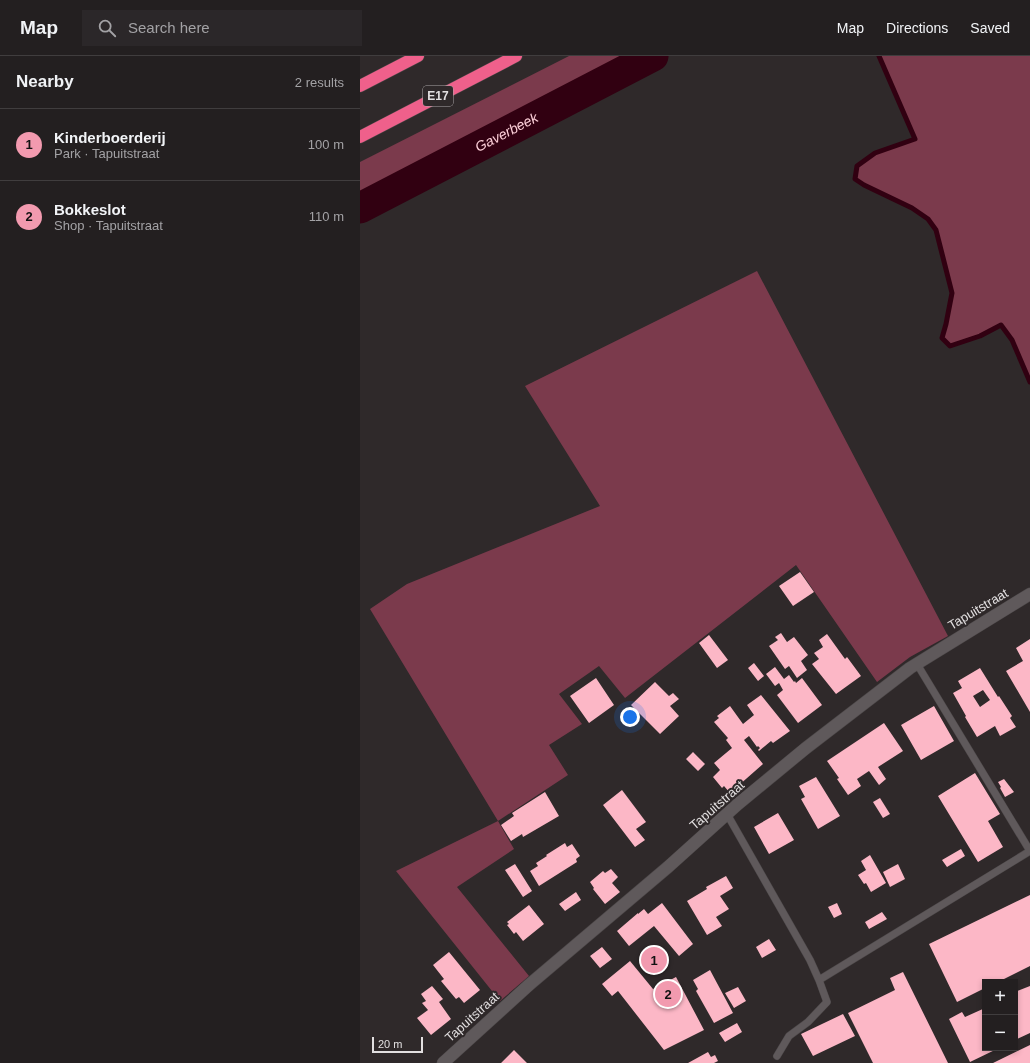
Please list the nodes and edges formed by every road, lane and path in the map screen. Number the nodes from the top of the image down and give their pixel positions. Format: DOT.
graph roads {
  1 [pos="418,56"];
  2 [pos="516,56"];
  3 [pos="360,86"];
  4 [pos="360,137"];
  5 [pos="1030,594"];
  6 [pos="917,664"];
  7 [pos="727,814"];
  8 [pos="1030,851"];
  9 [pos="819,980"];
  10 [pos="777,1056"];
  11 [pos="443,1063"];
  1 -- 3 [label="highway"];
  2 -- 4 [label="highway, E17"];
  5 -- 6 [label="street, Tapuitstraat"];
  6 -- 7 [label="street, Tapuitstraat"];
  6 -- 8 [label="lane"];
  7 -- 9 [label="lane"];
  7 -- 11 [label="street, Tapuitstraat"];
  8 -- 9 [label="lane"];
  9 -- 10 [label="lane"];
}
